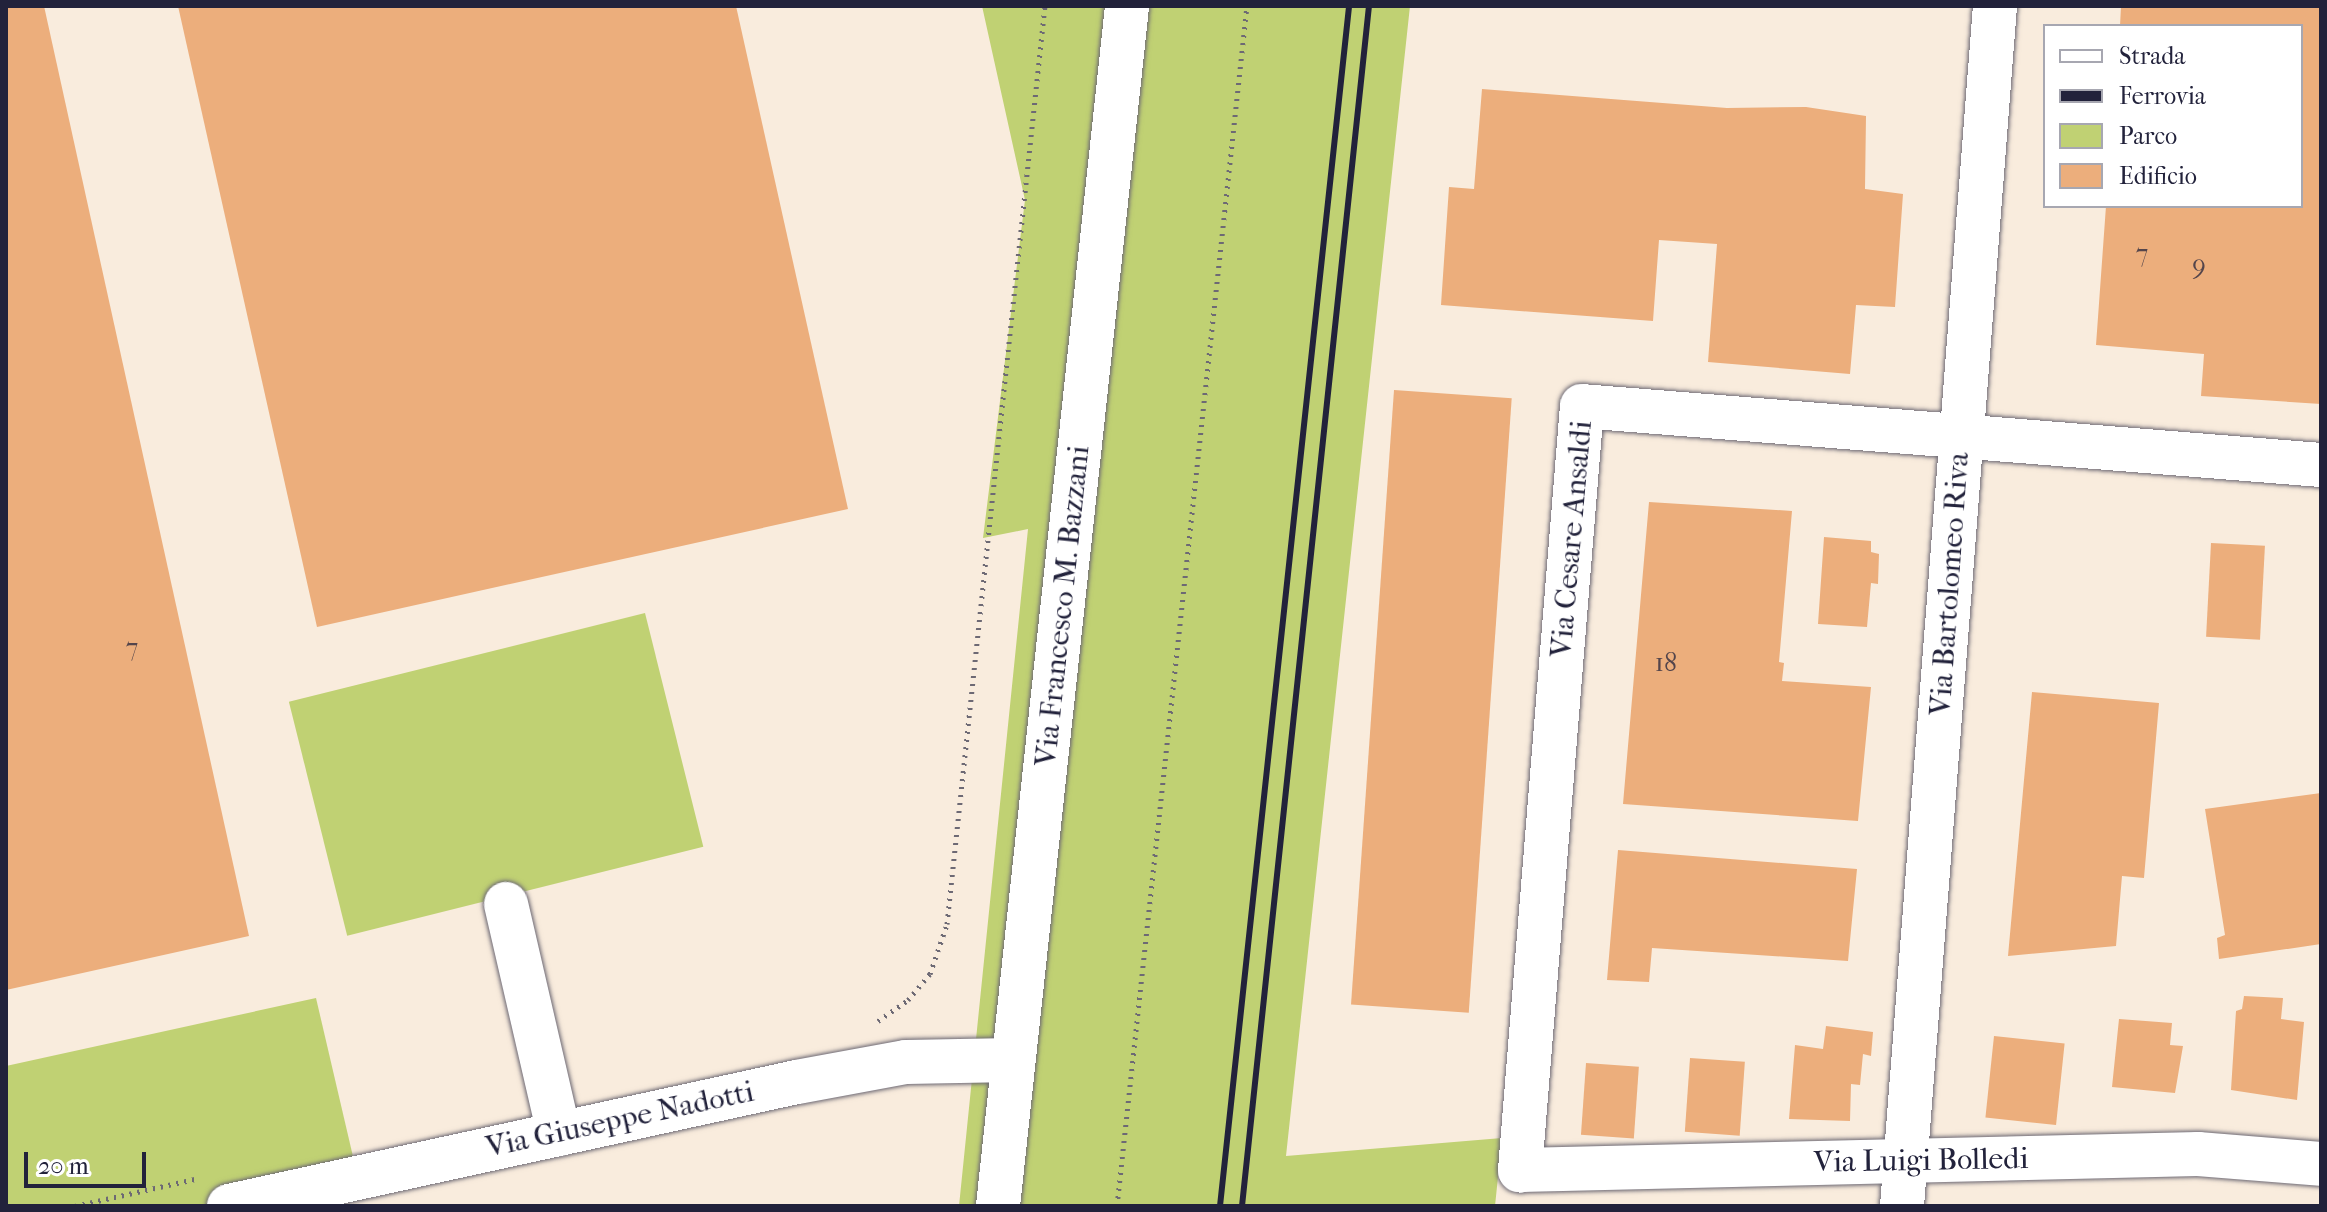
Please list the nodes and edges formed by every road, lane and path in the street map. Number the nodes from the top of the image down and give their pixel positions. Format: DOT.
graph roads {
  1 [pos="1045,6"];
  2 [pos="1127,6"];
  3 [pos="1247,6"];
  4 [pos="1995,6"];
  5 [pos="1962,435"];
  6 [pos="2321,465"];
  7 [pos="506,904"];
  8 [pos="867,1026"];
  9 [pos="1013,1060"];
  10 [pos="559,1134"];
  11 [pos="1906,1162"];
  12 [pos="2321,1164"];
  13 [pos="1520,1170"];
  14 [pos="213,1192"];
  15 [pos="75,1206"];
  16 [pos="998,1206"];
  17 [pos="1117,1206"];
  18 [pos="1902,1206"];
  1 -- 8 [label="path"];
  2 -- 9 [label="street, Via Francesco M. Bazzani"];
  3 -- 17 [label="path"];
  4 -- 5 [label="street, Via Bartolomeo Riva"];
  5 -- 6 [label="street, Via Cesare Ansaldi"];
  5 -- 11 [label="street, Via Bartolomeo Riva"];
  5 -- 13 [label="street, Via Cesare Ansaldi"];
  7 -- 10 [label="street"];
  9 -- 10 [label="street, Via Giuseppe Nadotti"];
  9 -- 16 [label="street, Via Francesco M. Bazzani"];
  10 -- 14 [label="street, Via Giuseppe Nadotti"];
  11 -- 12 [label="street, Via Luigi Bolledi"];
  11 -- 13 [label="street, Via Luigi Bolledi"];
  11 -- 18 [label="street, Via Bartolomeo Riva"];
  14 -- 15 [label="path"];
}
